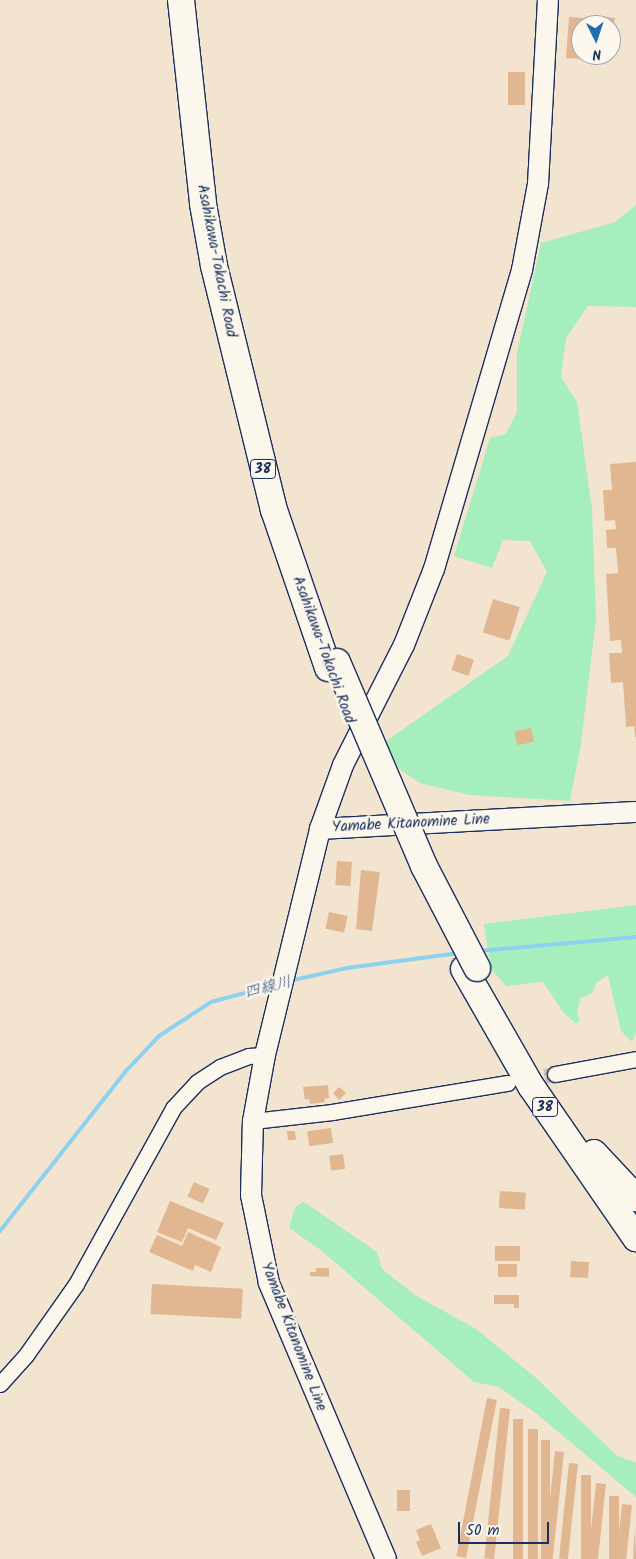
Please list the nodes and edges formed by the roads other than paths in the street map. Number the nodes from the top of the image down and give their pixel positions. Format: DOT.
graph roads {
  1 [pos="181,0"];
  2 [pos="197,0"];
  3 [pos="548,0"];
  4 [pos="210,203"];
  5 [pos="636,812"];
  6 [pos="320,829"];
  7 [pos="265,1055"];
  8 [pos="636,1059"];
  9 [pos="555,1074"];
  10 [pos="508,1083"];
  11 [pos="253,1121"];
  12 [pos="588,1157"];
  13 [pos="636,1198"];
  14 [pos="636,1213"];
  15 [pos="636,1238"];
  16 [pos="636,1257"];
  17 [pos="0,1384"];
  18 [pos="386,1559"];
  1 -- 4 [label="highway, Asahikawa-Tokachi Road / 38"];
  2 -- 4 [label="highway, Asahikawa-Tokachi Road / 38"];
  3 -- 6 [label="main road"];
  4 -- 12 [label="highway, Asahikawa-Tokachi Road / 38"];
  5 -- 6 [label="main road, Yamabe Kitanomine Line"];
  6 -- 7 [label="main road, Yamabe Kitanomine Line"];
  7 -- 11 [label="main road, Yamabe Kitanomine Line"];
  7 -- 17 [label="street"];
  8 -- 9 [label="street"];
  10 -- 11 [label="street"];
  11 -- 18 [label="main road, Yamabe Kitanomine Line"];
  12 -- 13 [label="highway, 38"];
  12 -- 14 [label="highway, Asahikawa-Tokachi Road / 38"];
  12 -- 15 [label="highway, Asahikawa-Tokachi Road / 38"];
  12 -- 16 [label="highway"];
}
